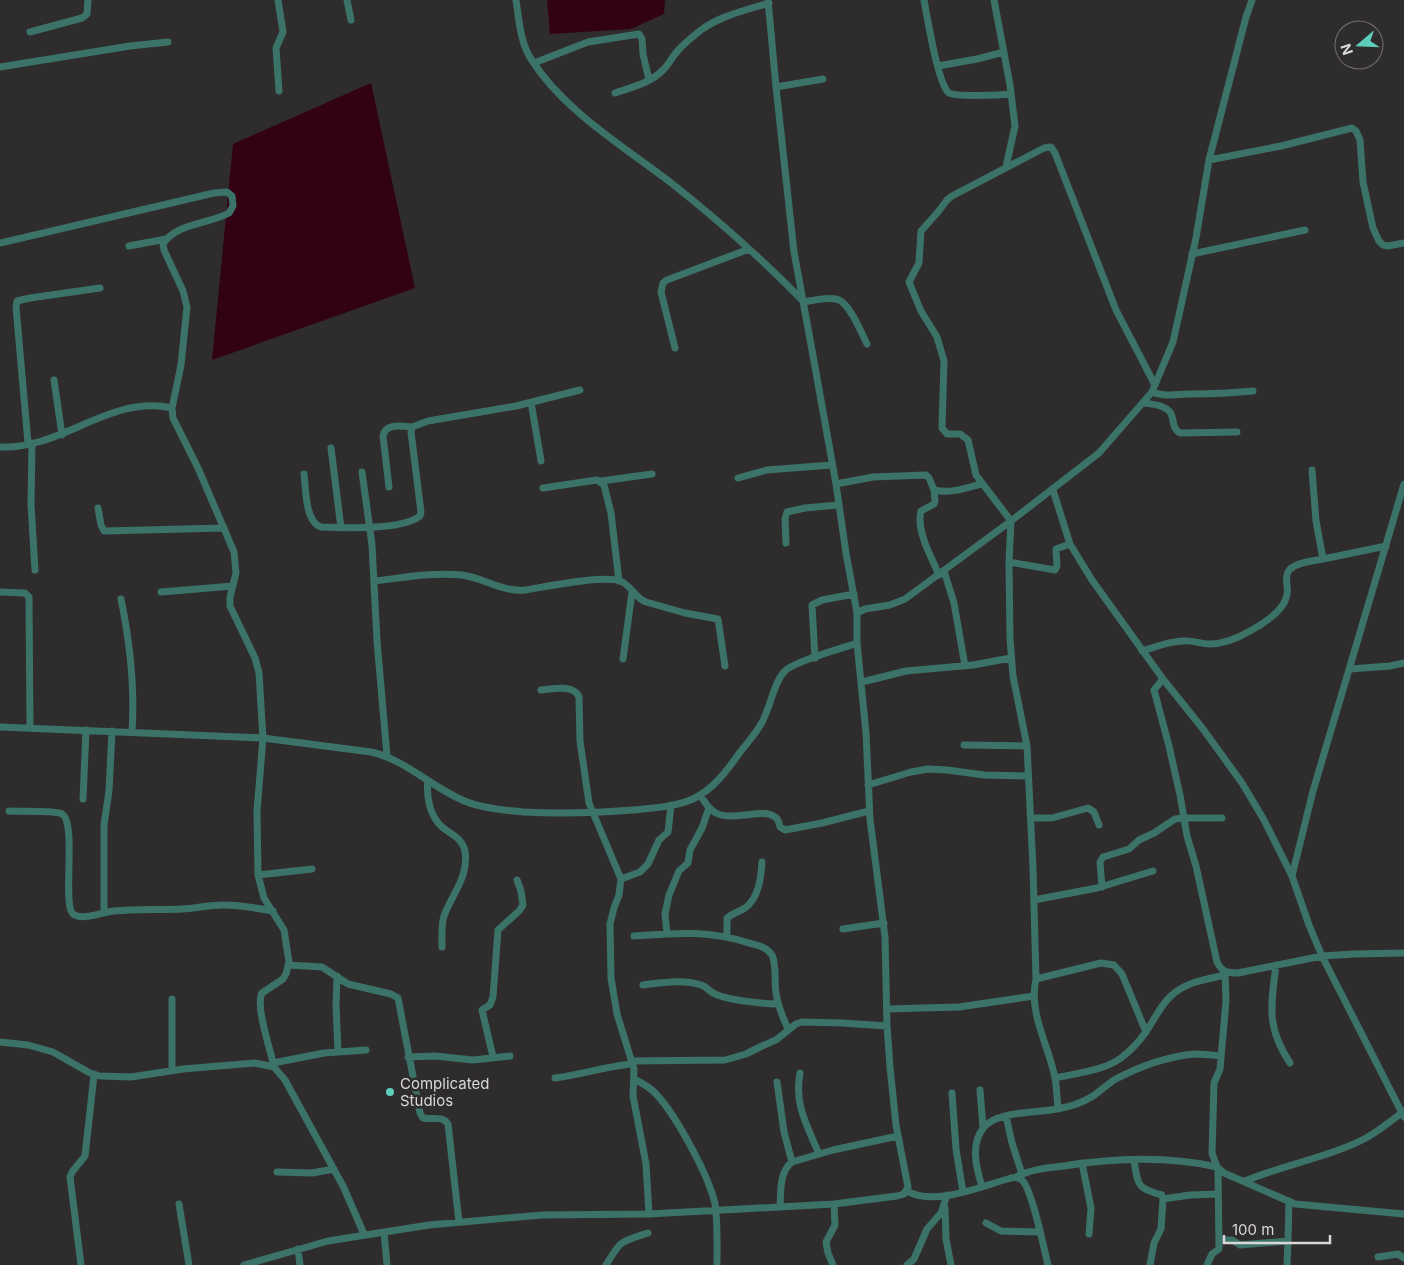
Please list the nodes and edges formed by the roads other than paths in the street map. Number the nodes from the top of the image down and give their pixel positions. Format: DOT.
graph roads {
  1 [pos="88,0"];
  2 [pos="278,0"];
  3 [pos="347,0"];
  4 [pos="516,0"];
  5 [pos="924,0"];
  6 [pos="994,0"];
  7 [pos="1252,0"];
  8 [pos="768,1"];
  9 [pos="351,20"];
  10 [pos="30,32"];
  11 [pos="168,42"];
  12 [pos="1004,52"];
  13 [pos="534,63"];
  14 [pos="938,66"];
  15 [pos="0,67"];
  16 [pos="823,79"];
  17 [pos="649,80"];
  18 [pos="776,87"];
  19 [pos="279,91"];
  20 [pos="615,92"];
  21 [pos="1011,94"];
  22 [pos="1209,160"];
  23 [pos="1006,167"];
  24 [pos="1305,230"];
  25 [pos="166,239"];
  26 [pos="0,243"];
  27 [pos="1404,243"];
  28 [pos="129,246"];
  29 [pos="749,249"];
  30 [pos="1192,254"];
  31 [pos="100,288"];
  32 [pos="804,302"];
  33 [pos="868,344"];
  34 [pos="675,348"];
  35 [pos="54,380"];
  36 [pos="1154,388"];
  37 [pos="580,390"];
  38 [pos="1253,391"];
  39 [pos="531,402"];
  40 [pos="1143,403"];
  41 [pos="172,406"];
  42 [pos="412,427"];
  43 [pos="1237,432"];
  44 [pos="62,434"];
  45 [pos="30,443"];
  46 [pos="0,447"];
  47 [pos="331,448"];
  48 [pos="541,461"];
  49 [pos="832,465"];
  50 [pos="1312,470"];
  51 [pos="362,472"];
  52 [pos="304,474"];
  53 [pos="652,474"];
  54 [pos="738,478"];
  55 [pos="601,481"];
  56 [pos="836,484"];
  57 [pos="981,484"];
  58 [pos="1404,484"];
  59 [pos="389,487"];
  60 [pos="543,488"];
  61 [pos="934,490"];
  62 [pos="1053,490"];
  63 [pos="838,505"];
  64 [pos="98,508"];
  65 [pos="1011,521"];
  66 [pos="224,528"];
  67 [pos="341,528"];
  68 [pos="370,528"];
  69 [pos="786,543"];
  70 [pos="1070,544"];
  71 [pos="1386,546"];
  72 [pos="1323,559"];
  73 [pos="1009,562"];
  74 [pos="35,570"];
  75 [pos="942,573"];
  76 [pos="619,580"];
  77 [pos="374,581"];
  78 [pos="233,586"];
  79 [pos="0,592"];
  80 [pos="161,592"];
  81 [pos="632,592"];
  82 [pos="854,594"];
  83 [pos="121,599"];
  84 [pos="857,613"];
  85 [pos="858,644"];
  86 [pos="1142,651"];
  87 [pos="815,658"];
  88 [pos="1011,658"];
  89 [pos="623,659"];
  90 [pos="1404,663"];
  91 [pos="725,666"];
  92 [pos="965,666"];
  93 [pos="1350,669"];
  94 [pos="1163,679"];
  95 [pos="862,682"];
  96 [pos="541,690"];
  97 [pos="0,727"];
  98 [pos="30,728"];
  99 [pos="86,730"];
  100 [pos="112,731"];
  101 [pos="132,732"];
  102 [pos="263,738"];
  103 [pos="964,745"];
  104 [pos="1027,746"];
  105 [pos="387,756"];
  106 [pos="1028,776"];
  107 [pos="428,781"];
  108 [pos="868,785"];
  109 [pos="700,795"];
  110 [pos="83,799"];
  111 [pos="671,805"];
  112 [pos="709,808"];
  113 [pos="10,811"];
  114 [pos="869,811"];
  115 [pos="592,814"];
  116 [pos="1032,818"];
  117 [pos="1184,818"];
  118 [pos="1222,818"];
  119 [pos="1099,825"];
  120 [pos="762,862"];
  121 [pos="312,869"];
  122 [pos="1153,872"];
  123 [pos="258,874"];
  124 [pos="1292,876"];
  125 [pos="620,879"];
  126 [pos="517,880"];
  127 [pos="1102,887"];
  128 [pos="1034,900"];
  129 [pos="272,911"];
  130 [pos="104,912"];
  131 [pos="884,923"];
  132 [pos="843,929"];
  133 [pos="667,934"];
  134 [pos="634,936"];
  135 [pos="728,936"];
  136 [pos="442,947"];
  137 [pos="1404,954"];
  138 [pos="1322,956"];
  139 [pos="288,965"];
  140 [pos="1276,965"];
  141 [pos="1225,973"];
  142 [pos="337,976"];
  143 [pos="1036,979"];
  144 [pos="643,985"];
  145 [pos="1034,996"];
  146 [pos="172,999"];
  147 [pos="778,1004"];
  148 [pos="887,1010"];
  149 [pos="887,1026"];
  150 [pos="788,1029"];
  151 [pos="1146,1032"];
  152 [pos="0,1042"];
  153 [pos="366,1050"];
  154 [pos="338,1051"];
  155 [pos="510,1056"];
  156 [pos="1221,1056"];
  157 [pos="408,1057"];
  158 [pos="493,1058"];
  159 [pos="632,1062"];
  160 [pos="1290,1062"];
  161 [pos="274,1065"];
  162 [pos="172,1070"];
  163 [pos="800,1073"];
  164 [pos="94,1075"];
  165 [pos="555,1078"];
  166 [pos="1055,1078"];
  167 [pos="634,1079"];
  168 [pos="778,1082"];
  169 [pos="980,1090"];
  170 [pos="952,1093"];
  171 [pos="1058,1109"];
  172 [pos="1403,1114"];
  173 [pos="1006,1116"];
  174 [pos="983,1128"];
  175 [pos="898,1136"];
  176 [pos="819,1154"];
  177 [pos="1134,1160"];
  178 [pos="792,1162"];
  179 [pos="1082,1163"];
  180 [pos="1217,1168"];
  181 [pos="334,1169"];
  182 [pos="277,1172"];
  183 [pos="1019,1176"];
  184 [pos="1245,1181"];
  185 [pos="982,1186"];
  186 [pos="907,1191"];
  187 [pos="963,1192"];
  188 [pos="1218,1194"];
  189 [pos="947,1195"];
  190 [pos="1163,1199"];
  191 [pos="1289,1202"];
  192 [pos="179,1204"];
  193 [pos="834,1204"];
  194 [pos="780,1207"];
  195 [pos="944,1207"];
  196 [pos="716,1211"];
  197 [pos="649,1214"];
  198 [pos="1404,1214"];
  199 [pos="459,1222"];
  200 [pos="986,1223"];
  201 [pos="384,1232"];
  202 [pos="1040,1232"];
  203 [pos="648,1233"];
  204 [pos="364,1234"];
  205 [pos="1089,1234"];
  206 [pos="1219,1240"];
  207 [pos="1288,1241"];
  208 [pos="298,1249"];
  209 [pos="1378,1256"];
  210 [pos="1404,1258"];
  211 [pos="81,1265"];
  212 [pos="189,1265"];
  213 [pos="244,1265"];
  214 [pos="300,1265"];
  215 [pos="387,1265"];
  216 [pos="606,1265"];
  217 [pos="717,1265"];
  218 [pos="833,1265"];
  219 [pos="907,1265"];
  220 [pos="951,1265"];
  221 [pos="1048,1265"];
  222 [pos="1150,1265"];
  223 [pos="1207,1265"];
  224 [pos="1287,1265"];
  1 -- 10 [label="street"];
  2 -- 19 [label="street"];
  3 -- 9 [label="street"];
  4 -- 13 [label="street"];
  5 -- 14 [label="street"];
  6 -- 12 [label="street"];
  7 -- 22 [label="street"];
  8 -- 17 [label="street"];
  8 -- 18 [label="street"];
  11 -- 15 [label="street"];
  12 -- 14 [label="street"];
  12 -- 21 [label="street"];
  13 -- 17 [label="street"];
  13 -- 29 [label="street"];
  14 -- 21 [label="street"];
  16 -- 18 [label="street"];
  17 -- 20 [label="street"];
  18 -- 32 [label="street"];
  21 -- 23 [label="street"];
  22 -- 27 [label="street"];
  22 -- 30 [label="street"];
  23 -- 36 [label="street"];
  23 -- 57 [label="street"];
  24 -- 30 [label="street"];
  25 -- 26 [label="street"];
  25 -- 28 [label="street"];
  25 -- 41 [label="street"];
  29 -- 32 [label="street"];
  29 -- 34 [label="street"];
  30 -- 36 [label="street"];
  31 -- 45 [label="street"];
  32 -- 33 [label="street"];
  32 -- 49 [label="street"];
  35 -- 44 [label="street"];
  36 -- 38 [label="street"];
  36 -- 40 [label="street"];
  37 -- 39 [label="street"];
  39 -- 42 [label="street"];
  39 -- 48 [label="street"];
  40 -- 43 [label="street"];
  40 -- 62 [label="street"];
  41 -- 44 [label="street"];
  41 -- 66 [label="street"];
  42 -- 59 [label="street"];
  42 -- 68 [label="street"];
  44 -- 45 [label="street"];
  45 -- 46 [label="street"];
  45 -- 74 [label="street"];
  47 -- 67 [label="street"];
  49 -- 54 [label="street"];
  49 -- 56 [label="street"];
  50 -- 72 [label="street"];
  51 -- 68 [label="street"];
  52 -- 67 [label="street"];
  53 -- 55 [label="street"];
  55 -- 60 [label="street"];
  55 -- 76 [label="street"];
  56 -- 61 [label="street"];
  56 -- 63 [label="street"];
  57 -- 61 [label="street"];
  57 -- 65 [label="street"];
  58 -- 71 [label="street"];
  61 -- 75 [label="street"];
  62 -- 65 [label="street"];
  62 -- 70 [label="street"];
  63 -- 69 [label="street"];
  63 -- 82 [label="street"];
  64 -- 66 [label="street"];
  65 -- 73 [label="street"];
  65 -- 75 [label="street"];
  66 -- 78 [label="street"];
  67 -- 68 [label="street"];
  68 -- 77 [label="street"];
  70 -- 73 [label="street"];
  70 -- 86 [label="street"];
  71 -- 72 [label="street"];
  71 -- 93 [label="street"];
  72 -- 86 [label="street"];
  73 -- 88 [label="street"];
  75 -- 84 [label="street"];
  75 -- 92 [label="street"];
  76 -- 77 [label="street"];
  76 -- 81 [label="street"];
  77 -- 105 [label="street"];
  78 -- 80 [label="street"];
  78 -- 102 [label="street"];
  79 -- 98 [label="street"];
  81 -- 89 [label="street"];
  81 -- 91 [label="street"];
  82 -- 84 [label="street"];
  82 -- 87 [label="street"];
  83 -- 101 [label="street"];
  84 -- 85 [label="street"];
  85 -- 87 [label="street"];
  85 -- 95 [label="street"];
  86 -- 94 [label="street"];
  87 -- 109 [label="street"];
  88 -- 92 [label="street"];
  88 -- 104 [label="street"];
  90 -- 93 [label="street"];
  92 -- 95 [label="street"];
  93 -- 124 [label="street"];
  94 -- 117 [label="street"];
  94 -- 124 [label="street"];
  95 -- 108 [label="street"];
  96 -- 115 [label="street"];
  97 -- 98 [label="street"];
  98 -- 99 [label="street"];
  99 -- 100 [label="street"];
  99 -- 110 [label="street"];
  100 -- 101 [label="street"];
  100 -- 130 [label="street"];
  101 -- 102 [label="street"];
  102 -- 105 [label="street"];
  102 -- 123 [label="street"];
  103 -- 104 [label="street"];
  104 -- 106 [label="street"];
  105 -- 107 [label="street"];
  106 -- 108 [label="street"];
  106 -- 116 [label="street"];
  107 -- 115 [label="street"];
  107 -- 136 [label="street"];
  108 -- 114 [label="street"];
  109 -- 111 [label="street"];
  109 -- 112 [label="street"];
  111 -- 115 [label="street"];
  111 -- 125 [label="street"];
  112 -- 114 [label="street"];
  112 -- 133 [label="street"];
  113 -- 130 [label="street"];
  114 -- 131 [label="street"];
  115 -- 125 [label="street"];
  116 -- 119 [label="street"];
  116 -- 128 [label="street"];
  117 -- 118 [label="street"];
  117 -- 127 [label="street"];
  117 -- 141 [label="street"];
  120 -- 135 [label="street"];
  121 -- 123 [label="street"];
  122 -- 127 [label="street"];
  123 -- 129 [label="street"];
  124 -- 138 [label="street"];
  125 -- 159 [label="street"];
  126 -- 158 [label="street"];
  127 -- 128 [label="street"];
  128 -- 143 [label="street"];
  129 -- 130 [label="street"];
  129 -- 139 [label="street"];
  131 -- 132 [label="street"];
  131 -- 148 [label="street"];
  133 -- 134 [label="street"];
  133 -- 135 [label="street"];
  135 -- 147 [label="street"];
  137 -- 138 [label="street"];
  138 -- 140 [label="street"];
  138 -- 172 [label="street"];
  139 -- 142 [label="street"];
  139 -- 161 [label="street"];
  140 -- 141 [label="street"];
  140 -- 160 [label="street"];
  141 -- 151 [label="street"];
  141 -- 156 [label="street"];
  142 -- 154 [label="street"];
  142 -- 157 [label="street"];
  143 -- 145 [label="street"];
  143 -- 151 [label="street"];
  144 -- 147 [label="street"];
  145 -- 148 [label="street"];
  145 -- 166 [label="street"];
  146 -- 162 [label="street"];
  147 -- 150 [label="street"];
  148 -- 149 [label="street"];
  149 -- 150 [label="street"];
  149 -- 175 [label="street"];
  150 -- 159 [label="street"];
  151 -- 166 [label="street"];
  152 -- 164 [label="street"];
  153 -- 154 [label="street"];
  154 -- 161 [label="street"];
  155 -- 158 [label="street"];
  156 -- 171 [label="street"];
  156 -- 180 [label="street"];
  157 -- 158 [label="street"];
  157 -- 199 [label="street"];
  159 -- 165 [label="street"];
  159 -- 167 [label="street"];
  161 -- 162 [label="street"];
  161 -- 181 [label="street"];
  162 -- 164 [label="street"];
  163 -- 176 [label="street"];
  164 -- 211 [label="street"];
  166 -- 171 [label="street"];
  167 -- 196 [label="street"];
  167 -- 197 [label="street"];
  168 -- 178 [label="street"];
  169 -- 174 [label="street"];
  170 -- 187 [label="street"];
  171 -- 173 [label="street"];
  172 -- 184 [label="street"];
  173 -- 174 [label="street"];
  173 -- 183 [label="street"];
  174 -- 185 [label="street"];
  175 -- 176 [label="street"];
  175 -- 186 [label="street"];
  176 -- 178 [label="street"];
  177 -- 179 [label="street"];
  177 -- 180 [label="street"];
  177 -- 190 [label="street"];
  178 -- 194 [label="street"];
  179 -- 183 [label="street"];
  179 -- 205 [label="street"];
  180 -- 184 [label="street"];
  180 -- 188 [label="street"];
  181 -- 182 [label="street"];
  181 -- 204 [label="street"];
  183 -- 185 [label="street"];
  183 -- 202 [label="street"];
  184 -- 191 [label="street"];
  185 -- 187 [label="street"];
  186 -- 189 [label="street"];
  186 -- 193 [label="street"];
  187 -- 189 [label="street"];
  188 -- 190 [label="street"];
  188 -- 206 [label="street"];
  189 -- 195 [label="street"];
  190 -- 222 [label="street"];
  191 -- 198 [label="street"];
  191 -- 207 [label="street"];
  192 -- 212 [label="street"];
  193 -- 194 [label="street"];
  193 -- 218 [label="street"];
  194 -- 196 [label="street"];
  195 -- 219 [label="street"];
  195 -- 220 [label="street"];
  196 -- 197 [label="street"];
  196 -- 217 [label="street"];
  197 -- 199 [label="street"];
  199 -- 201 [label="street"];
  200 -- 202 [label="street"];
  201 -- 204 [label="street"];
  201 -- 215 [label="street"];
  202 -- 221 [label="street"];
  203 -- 216 [label="street"];
  204 -- 208 [label="street"];
  206 -- 207 [label="street"];
  206 -- 223 [label="street"];
  207 -- 224 [label="street"];
  208 -- 213 [label="street"];
  208 -- 214 [label="street"];
  209 -- 210 [label="street"];
}
